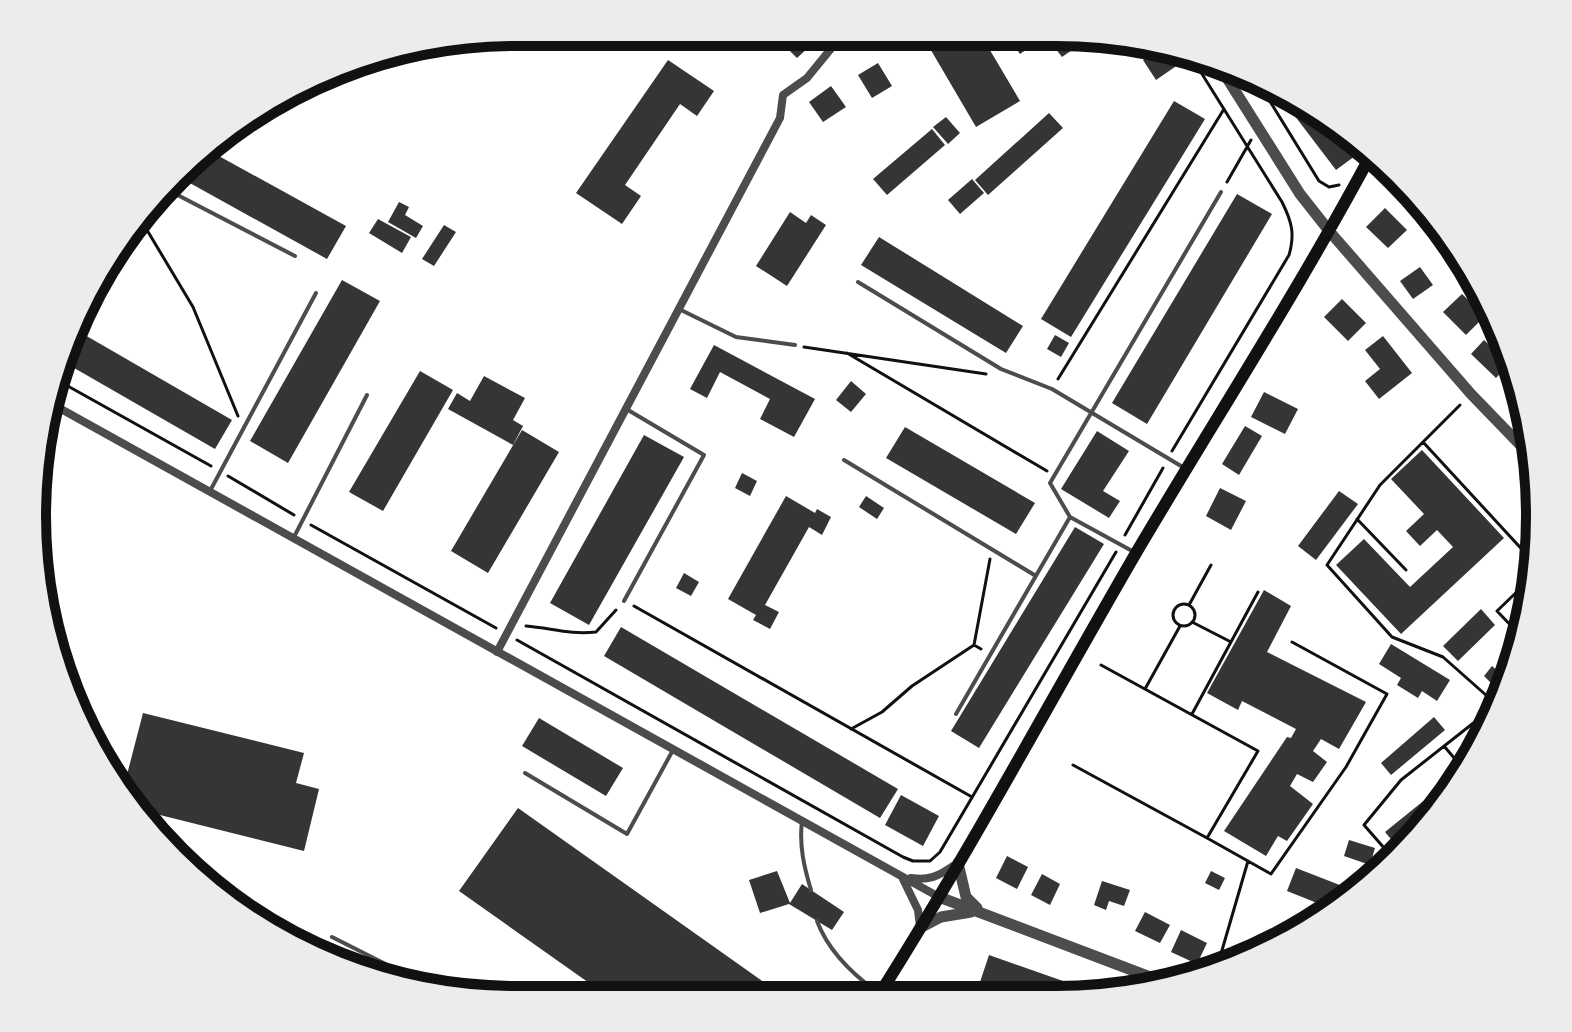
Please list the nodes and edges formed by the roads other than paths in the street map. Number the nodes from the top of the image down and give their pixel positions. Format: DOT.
graph roads {
  1 [pos="833,46"];
  2 [pos="1227,79"];
  3 [pos="1366,163"];
  4 [pos="1221,192"];
  5 [pos="175,194"];
  6 [pos="1330,232"];
  7 [pos="295,256"];
  8 [pos="858,282"];
  9 [pos="316,293"];
  10 [pos="679,309"];
  11 [pos="795,345"];
  12 [pos="367,395"];
  13 [pos="59,408"];
  14 [pos="626,409"];
  15 [pos="1091,412"];
  16 [pos="1520,445"];
  17 [pos="844,460"];
  18 [pos="1187,469"];
  19 [pos="210,491"];
  20 [pos="1070,517"];
  21 [pos="294,537"];
  22 [pos="1136,553"];
  23 [pos="1036,576"];
  24 [pos="624,601"];
  25 [pos="497,652"];
  26 [pos="956,714"];
  27 [pos="673,750"];
  28 [pos="525,773"];
  29 [pos="802,821"];
  30 [pos="958,863"];
  31 [pos="902,877"];
  32 [pos="811,890"];
  33 [pos="939,897"];
  34 [pos="980,912"];
  35 [pos="817,921"];
  36 [pos="920,928"];
  37 [pos="332,937"];
  38 [pos="400,971"];
  39 [pos="1149,977"];
  40 [pos="866,986"];
  41 [pos="884,986"];
  1 -- 10 [label="street"];
  2 -- 6 [label="street"];
  3 -- 6 [label="main road"];
  4 -- 15 [label="lane"];
  5 -- 7 [label="lane"];
  6 -- 16 [label="street"];
  6 -- 18 [label="main road"];
  8 -- 15 [label="lane"];
  9 -- 19 [label="lane"];
  10 -- 11 [label="lane"];
  10 -- 14 [label="street"];
  12 -- 21 [label="lane"];
  13 -- 19 [label="street"];
  14 -- 24 [label="lane"];
  14 -- 25 [label="street"];
  15 -- 18 [label="lane"];
  15 -- 20 [label="lane"];
  17 -- 23 [label="lane"];
  18 -- 22 [label="main road"];
  19 -- 21 [label="street"];
  20 -- 22 [label="lane"];
  20 -- 23 [label="lane"];
  21 -- 25 [label="street"];
  22 -- 30 [label="main road"];
  23 -- 26 [label="lane"];
  25 -- 27 [label="street"];
  27 -- 28 [label="lane"];
  27 -- 29 [label="street"];
  29 -- 31 [label="street"];
  29 -- 32 [label="lane"];
  30 -- 31 [label="street"];
  30 -- 33 [label="main road"];
  30 -- 34 [label="street"];
  31 -- 33 [label="street"];
  31 -- 36 [label="street"];
  33 -- 34 [label="street"];
  33 -- 36 [label="main road"];
  34 -- 36 [label="street"];
  34 -- 39 [label="street"];
  35 -- 40 [label="lane"];
  36 -- 41 [label="main road"];
  37 -- 38 [label="lane"];
}
